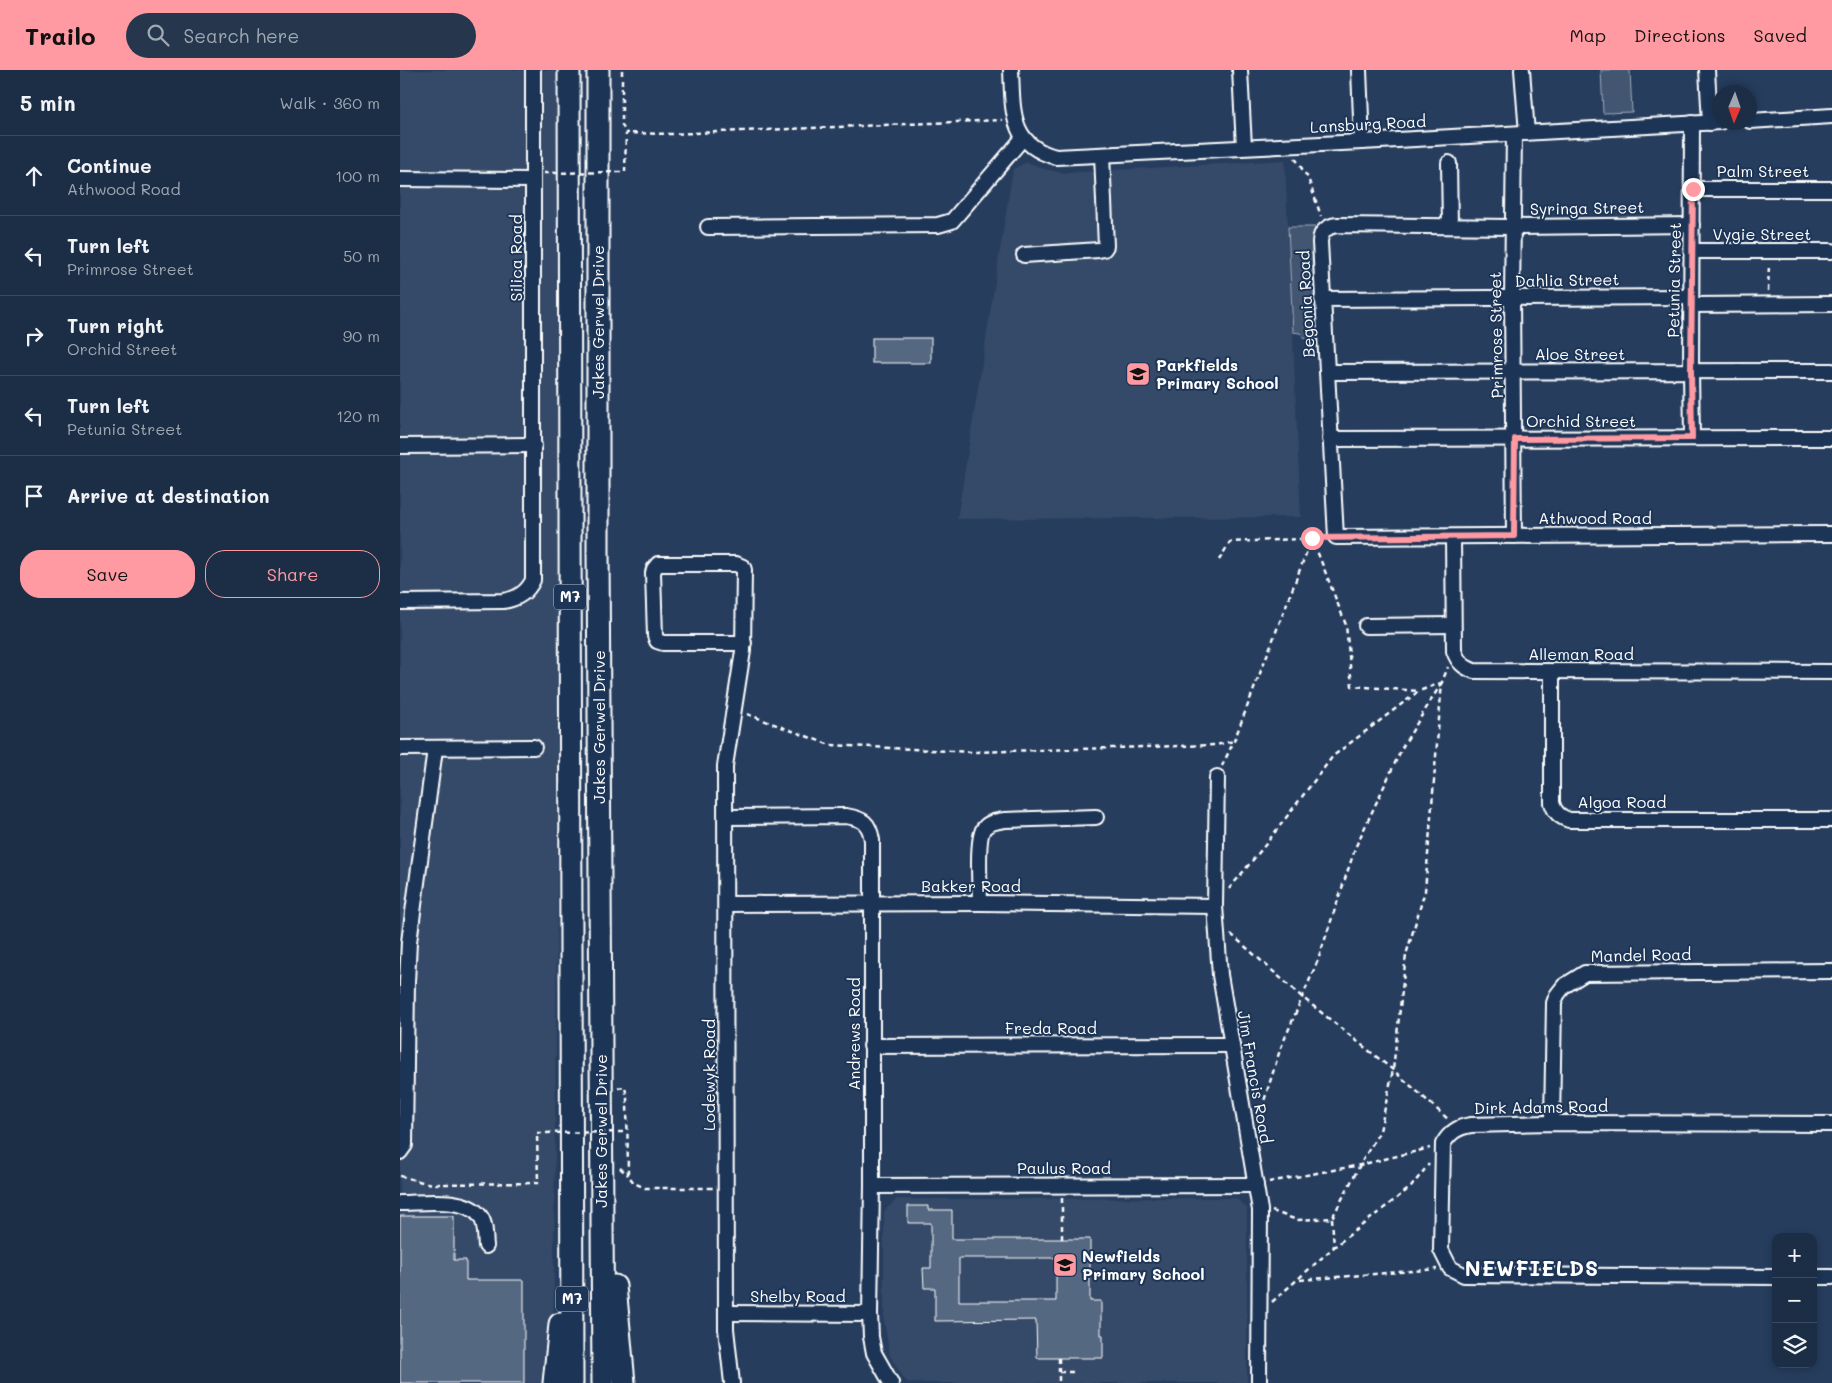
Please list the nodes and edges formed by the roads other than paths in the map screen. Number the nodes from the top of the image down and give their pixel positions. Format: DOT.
graph roads {
  1 [pos="533,70"];
  2 [pos="569,70"];
  3 [pos="598,70"];
  4 [pos="1011,70"];
  5 [pos="1240,70"];
  6 [pos="1359,70"];
  7 [pos="1522,70"];
  8 [pos="1707,70"];
  9 [pos="1712,102"];
  10 [pos="1832,116"];
  11 [pos="1757,120"];
  12 [pos="1712,122"];
  13 [pos="1692,123"];
  14 [pos="1520,134"];
  15 [pos="1024,138"];
  16 [pos="1362,142"];
  17 [pos="1244,147"];
  18 [pos="1102,155"];
  19 [pos="1450,162"];
  20 [pos="538,176"];
  21 [pos="400,179"];
  22 [pos="1693,189"];
  23 [pos="1832,189"];
  24 [pos="1692,225"];
  25 [pos="1450,226"];
  26 [pos="708,227"];
  27 [pos="1512,227"];
  28 [pos="1692,251"];
  29 [pos="1832,251"];
  30 [pos="1024,255"];
  31 [pos="1512,298"];
  32 [pos="1322,299"];
  33 [pos="1691,301"];
  34 [pos="1832,304"];
  35 [pos="1514,371"];
  36 [pos="1691,371"];
  37 [pos="1832,371"];
  38 [pos="1327,372"];
  39 [pos="1692,438"];
  40 [pos="1832,438"];
  41 [pos="1330,439"];
  42 [pos="1515,439"];
  43 [pos="534,445"];
  44 [pos="400,446"];
  45 [pos="1832,534"];
  46 [pos="1453,536"];
  47 [pos="1514,536"];
  48 [pos="1336,537"];
  49 [pos="400,602"];
  50 [pos="1453,625"];
  51 [pos="1366,626"];
  52 [pos="744,643"];
  53 [pos="1552,672"];
  54 [pos="1832,672"];
  55 [pos="534,747"];
  56 [pos="400,748"];
  57 [pos="435,749"];
  58 [pos="1217,777"];
  59 [pos="726,817"];
  60 [pos="1096,817"];
  61 [pos="1832,820"];
  62 [pos="980,903"];
  63 [pos="726,904"];
  64 [pos="872,904"];
  65 [pos="1215,906"];
  66 [pos="1832,971"];
  67 [pos="403,982"];
  68 [pos="1231,1045"];
  69 [pos="872,1046"];
  70 [pos="403,1049"];
  71 [pos="1552,1123"];
  72 [pos="1832,1124"];
  73 [pos="601,1146"];
  74 [pos="400,1152"];
  75 [pos="1256,1185"];
  76 [pos="872,1186"];
  77 [pos="400,1203"];
  78 [pos="571,1216"];
  79 [pos="486,1246"];
  80 [pos="1772,1277"];
  81 [pos="1817,1277"];
  82 [pos="1832,1277"];
  83 [pos="726,1313"];
  84 [pos="870,1314"];
  85 [pos="554,1383"];
  86 [pos="572,1383"];
  87 [pos="603,1383"];
  88 [pos="624,1383"];
  89 [pos="732,1383"];
  90 [pos="890,1383"];
  91 [pos="1258,1383"];
  1 -- 20 [label="street, Silica Road"];
  2 -- 78 [label="highway, Jakes Gerwel Drive / M7"];
  3 -- 73 [label="highway, Jakes Gerwel Drive / M7"];
  4 -- 15 [label="street"];
  5 -- 17 [label="street"];
  6 -- 16 [label="street"];
  7 -- 14 [label="street, Primrose Street"];
  8 -- 9 [label="street"];
  10 -- 11 [label="street"];
  12 -- 13 [label="street, Lansburg Road"];
  13 -- 14 [label="street, Lansburg Road"];
  13 -- 22 [label="street, Petunia Street"];
  14 -- 16 [label="street, Lansburg Road"];
  14 -- 27 [label="street, Primrose Street"];
  15 -- 18 [label="street, Lansburg Road"];
  15 -- 26 [label="street"];
  16 -- 17 [label="street, Lansburg Road"];
  17 -- 18 [label="street, Lansburg Road"];
  18 -- 30 [label="street"];
  19 -- 25 [label="street"];
  20 -- 21 [label="street"];
  20 -- 43 [label="street, Silica Road"];
  22 -- 23 [label="street, Palm Street"];
  22 -- 24 [label="street, Petunia Street"];
  24 -- 27 [label="street, Syringa Street"];
  24 -- 28 [label="street, Petunia Street"];
  25 -- 27 [label="street, Begonia Road"];
  25 -- 32 [label="street, Begonia Road"];
  27 -- 31 [label="street, Primrose Street"];
  28 -- 29 [label="street, Vygie Street"];
  28 -- 33 [label="street, Petunia Street"];
  31 -- 32 [label="street, Dahlia Street"];
  31 -- 33 [label="street, Dahlia Street"];
  31 -- 35 [label="street, Primrose Street"];
  32 -- 38 [label="street, Begonia Road"];
  33 -- 34 [label="street, Dahlia Street"];
  33 -- 36 [label="street, Petunia Street"];
  35 -- 36 [label="street, Aloe Street"];
  35 -- 38 [label="street, Aloe Street"];
  35 -- 42 [label="street, Primrose Street"];
  36 -- 37 [label="street, Aloe Street"];
  36 -- 39 [label="street, Petunia Street"];
  38 -- 41 [label="street, Begonia Road"];
  39 -- 40 [label="street, Orchid Street"];
  39 -- 42 [label="street, Orchid Street"];
  41 -- 42 [label="street, Orchid Street"];
  41 -- 48 [label="street, Begonia Road"];
  42 -- 47 [label="street, Primrose Street"];
  43 -- 44 [label="street"];
  43 -- 49 [label="street, Silica Road"];
  45 -- 47 [label="street, Athwood Road"];
  46 -- 47 [label="street, Athwood Road"];
  46 -- 48 [label="street, Athwood Road"];
  46 -- 50 [label="street"];
  50 -- 51 [label="street"];
  50 -- 53 [label="street, Alleman Road"];
  52 -- 52 [label="street, Lodewyk Road"];
  52 -- 59 [label="street, Lodewyk Road"];
  53 -- 54 [label="street, Alleman Road"];
  53 -- 61 [label="street, Algoa Road"];
  55 -- 57 [label="street"];
  56 -- 57 [label="street"];
  57 -- 67 [label="street"];
  58 -- 65 [label="street, Jim Francis Road"];
  59 -- 63 [label="street, Lodewyk Road"];
  59 -- 64 [label="street, Andrews Road"];
  60 -- 62 [label="street"];
  62 -- 64 [label="street, Bakker Road"];
  62 -- 65 [label="street, Bakker Road"];
  63 -- 64 [label="street, Bakker Road"];
  63 -- 83 [label="street, Lodewyk Road"];
  64 -- 69 [label="street, Andrews Road"];
  65 -- 68 [label="street, Jim Francis Road"];
  66 -- 71 [label="street, Mandel Road"];
  67 -- 70 [label="street"];
  68 -- 69 [label="street, Freda Road"];
  68 -- 75 [label="street, Jim Francis Road"];
  69 -- 76 [label="street, Andrews Road"];
  70 -- 74 [label="street"];
  71 -- 72 [label="street, Dirk Adams Road"];
  71 -- 80 [label="street, Dirk Adams Road"];
  73 -- 87 [label="highway, Jakes Gerwel Drive / M7"];
  73 -- 88 [label="highway"];
  75 -- 76 [label="street, Paulus Road"];
  75 -- 91 [label="street, Jim Francis Road"];
  76 -- 84 [label="street, Andrews Road"];
  77 -- 79 [label="street"];
  78 -- 85 [label="highway"];
  78 -- 86 [label="highway, Jakes Gerwel Drive / M7"];
  81 -- 82 [label="street"];
  83 -- 84 [label="street, Shelby Road"];
  83 -- 89 [label="street, Lodewyk Road"];
  84 -- 90 [label="street, Andrews Road"];
}
